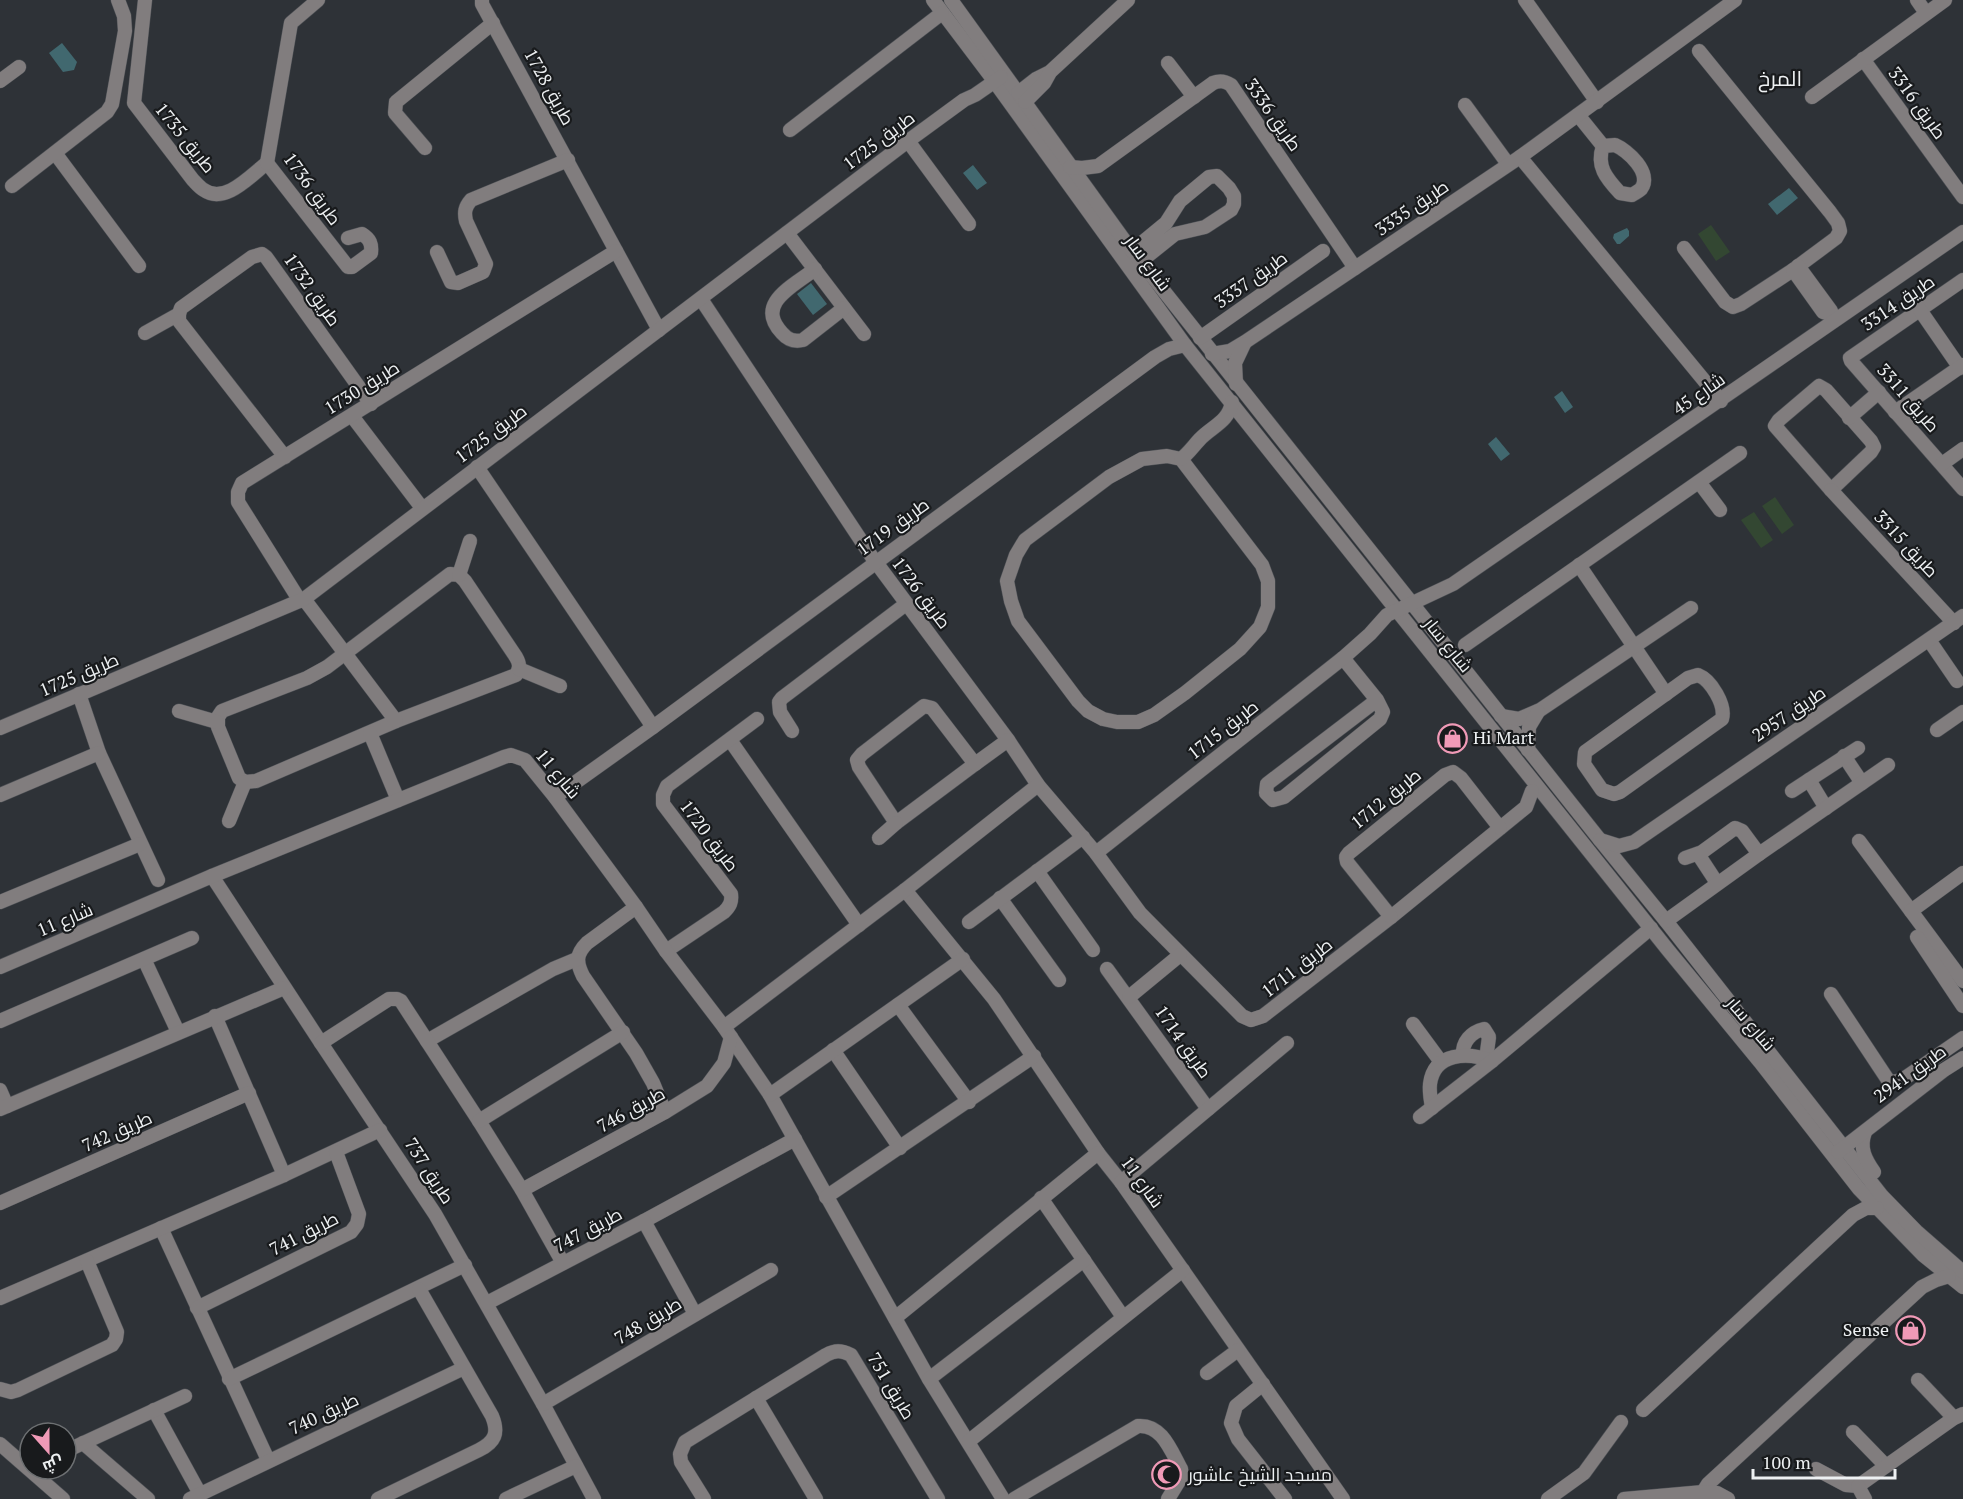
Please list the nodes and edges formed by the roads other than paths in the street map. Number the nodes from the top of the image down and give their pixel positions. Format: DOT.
graph roads {
  1 [pos="318,0"];
  2 [pos="482,0"];
  3 [pos="933,0"];
  4 [pos="951,0"];
  5 [pos="1128,0"];
  6 [pos="1525,0"];
  7 [pos="1735,0"];
  8 [pos="1917,0"];
  9 [pos="1945,0"];
  10 [pos="118,1"];
  11 [pos="145,2"];
  12 [pos="942,13"];
  13 [pos="1926,13"];
  14 [pos="493,23"];
  15 [pos="1699,51"];
  16 [pos="1863,59"];
  17 [pos="1168,63"];
  18 [pos="19,67"];
  19 [pos="997,74"];
  20 [pos="0,81"];
  21 [pos="1021,97"];
  22 [pos="1194,97"];
  23 [pos="1812,97"];
  24 [pos="1597,102"];
  25 [pos="1465,105"];
  26 [pos="1578,115"];
  27 [pos="790,130"];
  28 [pos="908,141"];
  29 [pos="1603,146"];
  30 [pos="425,148"];
  31 [pos="55,153"];
  32 [pos="568,160"];
  33 [pos="1514,160"];
  34 [pos="267,163"];
  35 [pos="1098,166"];
  36 [pos="1070,167"];
  37 [pos="12,186"];
  38 [pos="1089,193"];
  39 [pos="1963,198"];
  40 [pos="969,225"];
  41 [pos="1963,232"];
  42 [pos="787,233"];
  43 [pos="348,238"];
  44 [pos="1684,248"];
  45 [pos="616,251"];
  46 [pos="1323,251"];
  47 [pos="437,252"];
  48 [pos="1136,257"];
  49 [pos="140,266"];
  50 [pos="1355,268"];
  51 [pos="1795,268"];
  52 [pos="815,270"];
  53 [pos="1963,280"];
  54 [pos="701,299"];
  55 [pos="844,308"];
  56 [pos="1920,310"];
  57 [pos="179,314"];
  58 [pos="1832,317"];
  59 [pos="1171,325"];
  60 [pos="658,330"];
  61 [pos="145,333"];
  62 [pos="864,334"];
  63 [pos="1200,338"];
  64 [pos="1245,342"];
  65 [pos="1185,345"];
  66 [pos="1212,354"];
  67 [pos="1852,355"];
  68 [pos="1155,357"];
  69 [pos="1961,367"];
  70 [pos="1236,384"];
  71 [pos="1879,392"];
  72 [pos="1721,401"];
  73 [pos="1232,402"];
  74 [pos="371,404"];
  75 [pos="1895,412"];
  76 [pos="352,416"];
  77 [pos="1849,418"];
  78 [pos="1247,422"];
  79 [pos="1193,449"];
  80 [pos="1963,449"];
  81 [pos="1740,453"];
  82 [pos="285,457"];
  83 [pos="1180,459"];
  84 [pos="1942,464"];
  85 [pos="477,467"];
  86 [pos="1699,482"];
  87 [pos="1963,489"];
  88 [pos="1831,490"];
  89 [pos="422,508"];
  90 [pos="1720,510"];
  91 [pos="470,541"];
  92 [pos="876,562"];
  93 [pos="1579,565"];
  94 [pos="459,575"];
  95 [pos="302,600"];
  96 [pos="906,604"];
  97 [pos="1415,608"];
  98 [pos="1690,608"];
  99 [pos="1401,615"];
  100 [pos="1959,619"];
  101 [pos="1929,640"];
  102 [pos="1465,645"];
  103 [pos="1425,646"];
  104 [pos="1635,647"];
  105 [pos="345,653"];
  106 [pos="1343,658"];
  107 [pos="519,669"];
  108 [pos="1961,683"];
  109 [pos="560,686"];
  110 [pos="1666,694"];
  111 [pos="74,695"];
  112 [pos="1377,700"];
  113 [pos="1540,710"];
  114 [pos="179,711"];
  115 [pos="1963,712"];
  116 [pos="1501,716"];
  117 [pos="757,719"];
  118 [pos="396,721"];
  119 [pos="217,722"];
  120 [pos="653,727"];
  121 [pos="0,728"];
  122 [pos="1937,730"];
  123 [pos="792,731"];
  124 [pos="370,733"];
  125 [pos="730,740"];
  126 [pos="1008,740"];
  127 [pos="96,747"];
  128 [pos="1858,748"];
  129 [pos="1528,750"];
  130 [pos="1844,756"];
  131 [pos="975,764"];
  132 [pos="1888,765"];
  133 [pos="1809,780"];
  134 [pos="245,782"];
  135 [pos="1862,783"];
  136 [pos="1038,785"];
  137 [pos="1532,791"];
  138 [pos="1792,791"];
  139 [pos="0,795"];
  140 [pos="555,797"];
  141 [pos="398,800"];
  142 [pos="1526,807"];
  143 [pos="1545,807"];
  144 [pos="1826,808"];
  145 [pos="229,822"];
  146 [pos="896,823"];
  147 [pos="1500,828"];
  148 [pos="1575,834"];
  149 [pos="1083,837"];
  150 [pos="879,838"];
  151 [pos="1600,840"];
  152 [pos="1634,842"];
  153 [pos="1858,842"];
  154 [pos="140,844"];
  155 [pos="1096,853"];
  156 [pos="1759,854"];
  157 [pos="1036,871"];
  158 [pos="1963,873"];
  159 [pos="212,876"];
  160 [pos="1629,876"];
  161 [pos="158,880"];
  162 [pos="1717,883"];
  163 [pos="905,890"];
  164 [pos="1000,898"];
  165 [pos="0,902"];
  166 [pos="636,907"];
  167 [pos="1911,911"];
  168 [pos="1391,917"];
  169 [pos="1666,921"];
  170 [pos="969,922"];
  171 [pos="859,925"];
  172 [pos="1651,928"];
  173 [pos="1917,937"];
  174 [pos="192,938"];
  175 [pos="1093,950"];
  176 [pos="666,951"];
  177 [pos="1180,955"];
  178 [pos="144,959"];
  179 [pos="577,959"];
  180 [pos="963,959"];
  181 [pos="0,967"];
  182 [pos="1107,969"];
  183 [pos="1059,980"];
  184 [pos="1963,981"];
  185 [pos="284,987"];
  186 [pos="1831,994"];
  187 [pos="1129,997"];
  188 [pos="898,1005"];
  189 [pos="1963,1006"];
  190 [pos="215,1016"];
  191 [pos="0,1021"];
  192 [pos="1413,1024"];
  193 [pos="178,1032"];
  194 [pos="623,1032"];
  195 [pos="728,1032"];
  196 [pos="1963,1038"];
  197 [pos="427,1041"];
  198 [pos="321,1043"];
  199 [pos="1287,1043"];
  200 [pos="833,1050"];
  201 [pos="1463,1055"];
  202 [pos="1034,1056"];
  203 [pos="1935,1058"];
  204 [pos="1963,1058"];
  205 [pos="1489,1060"];
  206 [pos="1441,1062"];
  207 [pos="1944,1070"];
  208 [pos="0,1090"];
  209 [pos="249,1093"];
  210 [pos="770,1095"];
  211 [pos="969,1102"];
  212 [pos="4,1108"];
  213 [pos="1432,1108"];
  214 [pos="1208,1109"];
  215 [pos="665,1112"];
  216 [pos="1420,1118"];
  217 [pos="1879,1119"];
  218 [pos="479,1121"];
  219 [pos="380,1130"];
  220 [pos="1865,1132"];
  221 [pos="795,1139"];
  222 [pos="900,1148"];
  223 [pos="1836,1148"];
  224 [pos="336,1152"];
  225 [pos="1098,1153"];
  226 [pos="284,1175"];
  227 [pos="1121,1182"];
  228 [pos="1859,1189"];
  229 [pos="522,1190"];
  230 [pos="826,1197"];
  231 [pos="1041,1198"];
  232 [pos="0,1203"];
  233 [pos="1877,1208"];
  234 [pos="1853,1215"];
  235 [pos="1900,1215"];
  236 [pos="644,1221"];
  237 [pos="161,1228"];
  238 [pos="1923,1256"];
  239 [pos="1084,1260"];
  240 [pos="87,1261"];
  241 [pos="563,1263"];
  242 [pos="465,1265"];
  243 [pos="771,1270"];
  244 [pos="1183,1270"];
  245 [pos="1963,1272"];
  246 [pos="1948,1276"];
  247 [pos="1922,1287"];
  248 [pos="1963,1287"];
  249 [pos="419,1289"];
  250 [pos="1,1294"];
  251 [pos="487,1304"];
  252 [pos="197,1308"];
  253 [pos="695,1314"];
  254 [pos="1123,1317"];
  255 [pos="895,1318"];
  256 [pos="1238,1350"];
  257 [pos="464,1368"];
  258 [pos="1207,1373"];
  259 [pos="229,1379"];
  260 [pos="929,1379"];
  261 [pos="1918,1380"];
  262 [pos="1263,1384"];
  263 [pos="0,1389"];
  264 [pos="185,1396"];
  265 [pos="756,1398"];
  266 [pos="543,1404"];
  267 [pos="154,1410"];
  268 [pos="1643,1410"];
  269 [pos="1958,1416"];
  270 [pos="1621,1422"];
  271 [pos="1853,1432"];
  272 [pos="969,1441"];
  273 [pos="83,1443"];
  274 [pos="0,1444"];
  275 [pos="78,1445"];
  276 [pos="18,1459"];
  277 [pos="268,1460"];
  278 [pos="576,1466"];
  279 [pos="1886,1466"];
  280 [pos="1816,1469"];
  281 [pos="43,1481"];
  282 [pos="1858,1486"];
  283 [pos="1702,1492"];
  284 [pos="195,1496"];
  285 [pos="63,1499"];
  286 [pos="148,1499"];
  287 [pos="378,1499"];
  288 [pos="506,1499"];
  289 [pos="594,1499"];
  290 [pos="704,1499"];
  291 [pos="816,1499"];
  292 [pos="938,1499"];
  293 [pos="1003,1499"];
  294 [pos="1014,1499"];
  295 [pos="1168,1499"];
  296 [pos="1285,1499"];
  297 [pos="1343,1499"];
  298 [pos="1548,1499"];
  299 [pos="1624,1499"];
  300 [pos="1728,1499"];
  301 [pos="1865,1499"];
  1 -- 34 [label="street, طريق 1736"];
  2 -- 14 [label="street, طريق 1728"];
  3 -- 12 [label="street, شارع سار"];
  4 -- 19 [label="street, شارع سار"];
  5 -- 21 [label="street"];
  6 -- 24 [label="street"];
  7 -- 24 [label="street, طريق 3335"];
  8 -- 13 [label="street"];
  9 -- 13 [label="street, طريق 3316"];
  10 -- 11 [label="street"];
  10 -- 31 [label="street"];
  11 -- 34 [label="street, طريق 1735"];
  12 -- 19 [label="street, شارع سار"];
  12 -- 27 [label="street"];
  13 -- 16 [label="street, طريق 3316"];
  14 -- 30 [label="street"];
  14 -- 32 [label="street, طريق 1728"];
  15 -- 51 [label="street"];
  16 -- 23 [label="street, طريق 3316"];
  16 -- 39 [label="street, طريق 3316"];
  17 -- 22 [label="street"];
  18 -- 20 [label="street"];
  19 -- 21 [label="street, شارع سار"];
  19 -- 28 [label="street, طريق 1725"];
  19 -- 59 [label="street, شارع سار"];
  21 -- 36 [label="street, شارع سار"];
  22 -- 35 [label="street, طريق 3336"];
  22 -- 50 [label="street, طريق 3336"];
  24 -- 26 [label="street, طريق 3335"];
  25 -- 33 [label="street"];
  26 -- 29 [label="street"];
  26 -- 33 [label="street, طريق 3335"];
  28 -- 40 [label="street"];
  28 -- 42 [label="street, طريق 1725"];
  31 -- 37 [label="street"];
  31 -- 49 [label="street"];
  32 -- 45 [label="street, طريق 1728"];
  32 -- 47 [label="street"];
  33 -- 50 [label="street, طريق 3335"];
  33 -- 72 [label="street"];
  34 -- 43 [label="street, طريق 1736"];
  35 -- 36 [label="street"];
  35 -- 38 [label="street"];
  36 -- 38 [label="street, شارع سار"];
  38 -- 48 [label="street, شارع سار"];
  41 -- 58 [label="street, شارع 45"];
  42 -- 52 [label="street"];
  42 -- 54 [label="street, طريق 1725"];
  44 -- 51 [label="street"];
  45 -- 60 [label="street, طريق 1728"];
  45 -- 74 [label="street, طريق 1730"];
  46 -- 63 [label="street, طريق 3337"];
  48 -- 48 [label="street"];
  48 -- 63 [label="street, شارع سار"];
  50 -- 64 [label="street, طريق 3335"];
  51 -- 58 [label="street"];
  52 -- 55 [label="street"];
  52 -- 55 [label="street"];
  53 -- 56 [label="street, طريق 3314"];
  54 -- 60 [label="street, طريق 1725"];
  54 -- 92 [label="street, طريق 1726"];
  55 -- 62 [label="street"];
  56 -- 67 [label="street, طريق 3314"];
  56 -- 69 [label="street"];
  57 -- 61 [label="street, طريق 1732"];
  57 -- 74 [label="street, طريق 1732"];
  57 -- 82 [label="street"];
  58 -- 72 [label="street, شارع 45"];
  59 -- 65 [label="street, شارع سار"];
  59 -- 68 [label="street, طريق 1719"];
  60 -- 85 [label="street, طريق 1725"];
  63 -- 66 [label="street, شارع سار"];
  64 -- 66 [label="street, طريق 3335"];
  64 -- 70 [label="street"];
  65 -- 68 [label="street, طريق 1719"];
  65 -- 73 [label="street, شارع سار"];
  66 -- 70 [label="street, شارع سار"];
  67 -- 71 [label="street, طريق 3311"];
  68 -- 92 [label="street, طريق 1719"];
  69 -- 75 [label="street"];
  70 -- 97 [label="street, شارع سار"];
  71 -- 75 [label="street, طريق 3311"];
  71 -- 77 [label="street"];
  72 -- 97 [label="street, شارع 45"];
  73 -- 78 [label="street, شارع سار"];
  73 -- 79 [label="street"];
  74 -- 76 [label="street, طريق 1730"];
  75 -- 84 [label="street, طريق 3311"];
  76 -- 82 [label="street, طريق 1730"];
  76 -- 89 [label="street"];
  77 -- 88 [label="street, طريق 3315"];
  77 -- 88 [label="street, طريق 3315"];
  78 -- 79 [label="street"];
  78 -- 99 [label="street, شارع سار"];
  79 -- 83 [label="street"];
  80 -- 84 [label="street"];
  81 -- 86 [label="street"];
  82 -- 95 [label="street, طريق 1730"];
  83 -- 83 [label="street"];
  84 -- 87 [label="street, طريق 3311"];
  85 -- 89 [label="street, طريق 1725"];
  85 -- 120 [label="street"];
  86 -- 90 [label="street"];
  86 -- 93 [label="street"];
  88 -- 100 [label="street, طريق 3315"];
  89 -- 95 [label="street, طريق 1725"];
  91 -- 94 [label="street"];
  92 -- 96 [label="street, طريق 1726"];
  92 -- 120 [label="street, طريق 1719"];
  93 -- 102 [label="street"];
  93 -- 104 [label="street"];
  94 -- 105 [label="street"];
  94 -- 107 [label="street"];
  95 -- 105 [label="street, طريق 1730"];
  95 -- 111 [label="street, طريق 1725"];
  96 -- 123 [label="street"];
  96 -- 126 [label="street, طريق 1726"];
  97 -- 99 [label="street, شارع 45"];
  97 -- 116 [label="street, شارع سار"];
  98 -- 104 [label="street"];
  99 -- 103 [label="street, شارع سار"];
  99 -- 106 [label="street, طريق 1715"];
  100 -- 101 [label="street, طريق 2957"];
  101 -- 108 [label="street"];
  101 -- 152 [label="street, طريق 2957"];
  103 -- 137 [label="street"];
  103 -- 148 [label="street, شارع سار"];
  104 -- 110 [label="street"];
  104 -- 113 [label="street"];
  105 -- 118 [label="street, طريق 1730"];
  105 -- 119 [label="street"];
  106 -- 112 [label="street"];
  106 -- 155 [label="street, طريق 1715"];
  107 -- 109 [label="street"];
  107 -- 118 [label="street"];
  110 -- 110 [label="street"];
  111 -- 121 [label="street, طريق 1725"];
  111 -- 127 [label="street"];
  112 -- 112 [label="street"];
  113 -- 116 [label="street"];
  113 -- 129 [label="street"];
  114 -- 119 [label="street"];
  115 -- 122 [label="street"];
  116 -- 129 [label="street, شارع سار"];
  117 -- 125 [label="street, طريق 1720"];
  118 -- 124 [label="street"];
  119 -- 134 [label="street"];
  120 -- 140 [label="street, طريق 1719"];
  124 -- 134 [label="street"];
  124 -- 141 [label="street"];
  125 -- 171 [label="street"];
  125 -- 176 [label="street, طريق 1720"];
  126 -- 131 [label="street"];
  126 -- 136 [label="street, طريق 1726"];
  127 -- 139 [label="street"];
  127 -- 154 [label="street"];
  128 -- 130 [label="street"];
  129 -- 151 [label="street, شارع سار"];
  130 -- 133 [label="street"];
  130 -- 135 [label="street"];
  131 -- 146 [label="street"];
  131 -- 146 [label="street"];
  132 -- 135 [label="street"];
  133 -- 138 [label="street"];
  133 -- 144 [label="street"];
  134 -- 145 [label="street"];
  135 -- 144 [label="street"];
  136 -- 149 [label="street, طريق 1711"];
  136 -- 163 [label="street"];
  137 -- 142 [label="street"];
  137 -- 143 [label="street"];
  140 -- 141 [label="street, شارع 11"];
  140 -- 166 [label="street, شارع 11"];
  141 -- 159 [label="street, شارع 11"];
  142 -- 143 [label="street"];
  142 -- 147 [label="street, طريق 1711"];
  143 -- 148 [label="street"];
  144 -- 156 [label="street"];
  146 -- 150 [label="street"];
  147 -- 168 [label="street, طريق 1711"];
  147 -- 168 [label="street, طريق 1712"];
  148 -- 172 [label="street, شارع سار"];
  149 -- 155 [label="street, طريق 1711"];
  149 -- 157 [label="street"];
  151 -- 152 [label="street"];
  151 -- 160 [label="street, شارع سار"];
  152 -- 160 [label="street"];
  153 -- 167 [label="street"];
  154 -- 161 [label="street"];
  154 -- 165 [label="street"];
  155 -- 177 [label="street, طريق 1711"];
  156 -- 162 [label="street"];
  156 -- 162 [label="street"];
  157 -- 164 [label="street"];
  157 -- 175 [label="street"];
  158 -- 167 [label="street"];
  159 -- 181 [label="street, شارع 11"];
  159 -- 185 [label="street, طريق 737"];
  160 -- 169 [label="street, شارع سار"];
  162 -- 169 [label="street"];
  163 -- 171 [label="street"];
  163 -- 180 [label="street, شارع 11"];
  164 -- 170 [label="street"];
  164 -- 183 [label="street"];
  166 -- 176 [label="street, شارع 11"];
  166 -- 179 [label="street"];
  167 -- 184 [label="street"];
  168 -- 177 [label="street, طريق 1711"];
  169 -- 223 [label="street, شارع سار"];
  171 -- 195 [label="street"];
  172 -- 205 [label="street"];
  172 -- 223 [label="street, شارع سار"];
  173 -- 189 [label="street"];
  174 -- 178 [label="street"];
  176 -- 195 [label="street, شارع 11"];
  177 -- 187 [label="street, طريق 1714"];
  178 -- 191 [label="street"];
  178 -- 193 [label="street"];
  179 -- 194 [label="street"];
  179 -- 197 [label="street"];
  180 -- 188 [label="street"];
  180 -- 202 [label="street, شارع 11"];
  182 -- 187 [label="street, طريق 1714"];
  185 -- 190 [label="street"];
  185 -- 198 [label="street, طريق 737"];
  186 -- 203 [label="street"];
  187 -- 214 [label="street, طريق 1714"];
  188 -- 200 [label="street"];
  188 -- 211 [label="street"];
  190 -- 193 [label="street"];
  190 -- 209 [label="street"];
  192 -- 206 [label="street"];
  193 -- 212 [label="street"];
  194 -- 215 [label="street"];
  194 -- 218 [label="street"];
  195 -- 210 [label="street, شارع 11"];
  195 -- 215 [label="street, طريق 746"];
  196 -- 203 [label="street"];
  197 -- 198 [label="street"];
  197 -- 218 [label="street"];
  198 -- 219 [label="street, طريق 737"];
  199 -- 214 [label="street, طريق 1714"];
  200 -- 210 [label="street"];
  200 -- 222 [label="street"];
  201 -- 205 [label="street"];
  201 -- 205 [label="street"];
  201 -- 206 [label="street"];
  202 -- 211 [label="street"];
  202 -- 225 [label="street, شارع 11"];
  203 -- 207 [label="street"];
  204 -- 207 [label="street, طريق 2941"];
  205 -- 213 [label="street"];
  206 -- 213 [label="street"];
  207 -- 217 [label="street, طريق 2941"];
  208 -- 212 [label="street"];
  209 -- 226 [label="street"];
  209 -- 232 [label="street, طريق 742"];
  210 -- 221 [label="street, شارع 11"];
  211 -- 222 [label="street"];
  213 -- 216 [label="street"];
  214 -- 227 [label="street, طريق 1714"];
  215 -- 229 [label="street, طريق 746"];
  217 -- 220 [label="street, طريق 2941"];
  217 -- 223 [label="street, طريق 2941"];
  218 -- 229 [label="street"];
  219 -- 224 [label="street"];
  219 -- 242 [label="street, طريق 737"];
  220 -- 223 [label="street, طريق 2941"];
  220 -- 235 [label="street"];
  221 -- 230 [label="street, شارع 11"];
  221 -- 236 [label="street"];
  222 -- 230 [label="street"];
  223 -- 228 [label="street, شارع سار"];
  223 -- 235 [label="street, شارع سار"];
  224 -- 226 [label="street"];
  224 -- 252 [label="street, طريق 741"];
  225 -- 227 [label="street, شارع 11"];
  225 -- 231 [label="street"];
  226 -- 237 [label="street"];
  227 -- 244 [label="street, شارع 11"];
  228 -- 233 [label="street, شارع سار"];
  228 -- 234 [label="street"];
  229 -- 241 [label="street"];
  230 -- 255 [label="street, شارع 11"];
  231 -- 239 [label="street"];
  231 -- 255 [label="street"];
  233 -- 234 [label="street"];
  233 -- 238 [label="street, شارع سار"];
  234 -- 268 [label="street"];
  235 -- 245 [label="street, شارع سار"];
  236 -- 241 [label="street, طريق 747"];
  236 -- 253 [label="street, طريق 747"];
  237 -- 240 [label="street"];
  237 -- 252 [label="street"];
  238 -- 246 [label="street, شارع سار"];
  238 -- 247 [label="street"];
  239 -- 254 [label="street"];
  239 -- 260 [label="street"];
  240 -- 250 [label="street"];
  240 -- 263 [label="street"];
  241 -- 251 [label="street, طريق 747"];
  242 -- 249 [label="street"];
  242 -- 251 [label="street, طريق 737"];
  243 -- 253 [label="street, طريق 748"];
  244 -- 254 [label="street"];
  244 -- 256 [label="street, شارع 11"];
  246 -- 247 [label="street"];
  246 -- 248 [label="street, شارع سار"];
  247 -- 283 [label="street"];
  249 -- 257 [label="street"];
  249 -- 259 [label="street"];
  251 -- 266 [label="street, طريق 737"];
  252 -- 259 [label="street"];
  253 -- 266 [label="street, طريق 748"];
  254 -- 272 [label="street"];
  255 -- 260 [label="street, شارع 11"];
  256 -- 258 [label="street"];
  256 -- 262 [label="street, شارع 11"];
  257 -- 277 [label="street, طريق 740"];
  257 -- 287 [label="street"];
  259 -- 277 [label="street"];
  260 -- 272 [label="street, شارع 11"];
  261 -- 269 [label="street"];
  262 -- 296 [label="street"];
  262 -- 297 [label="street, شارع 11"];
  264 -- 267 [label="street"];
  265 -- 290 [label="street, طريق 751"];
  265 -- 291 [label="street"];
  265 -- 292 [label="street, طريق 751"];
  266 -- 278 [label="street, طريق 737"];
  267 -- 273 [label="street"];
  267 -- 284 [label="street, طريق 740"];
  269 -- 279 [label="street"];
  270 -- 298 [label="street"];
  271 -- 279 [label="street"];
  272 -- 293 [label="street, شارع 11"];
  273 -- 275 [label="street"];
  273 -- 286 [label="street"];
  274 -- 276 [label="street"];
  277 -- 284 [label="street, طريق 740"];
  278 -- 288 [label="street"];
  278 -- 289 [label="street, طريق 737"];
  279 -- 282 [label="street"];
  280 -- 282 [label="street"];
  281 -- 285 [label="street"];
  282 -- 301 [label="street"];
  283 -- 299 [label="street"];
  283 -- 300 [label="street"];
  294 -- 295 [label="street"];
}
